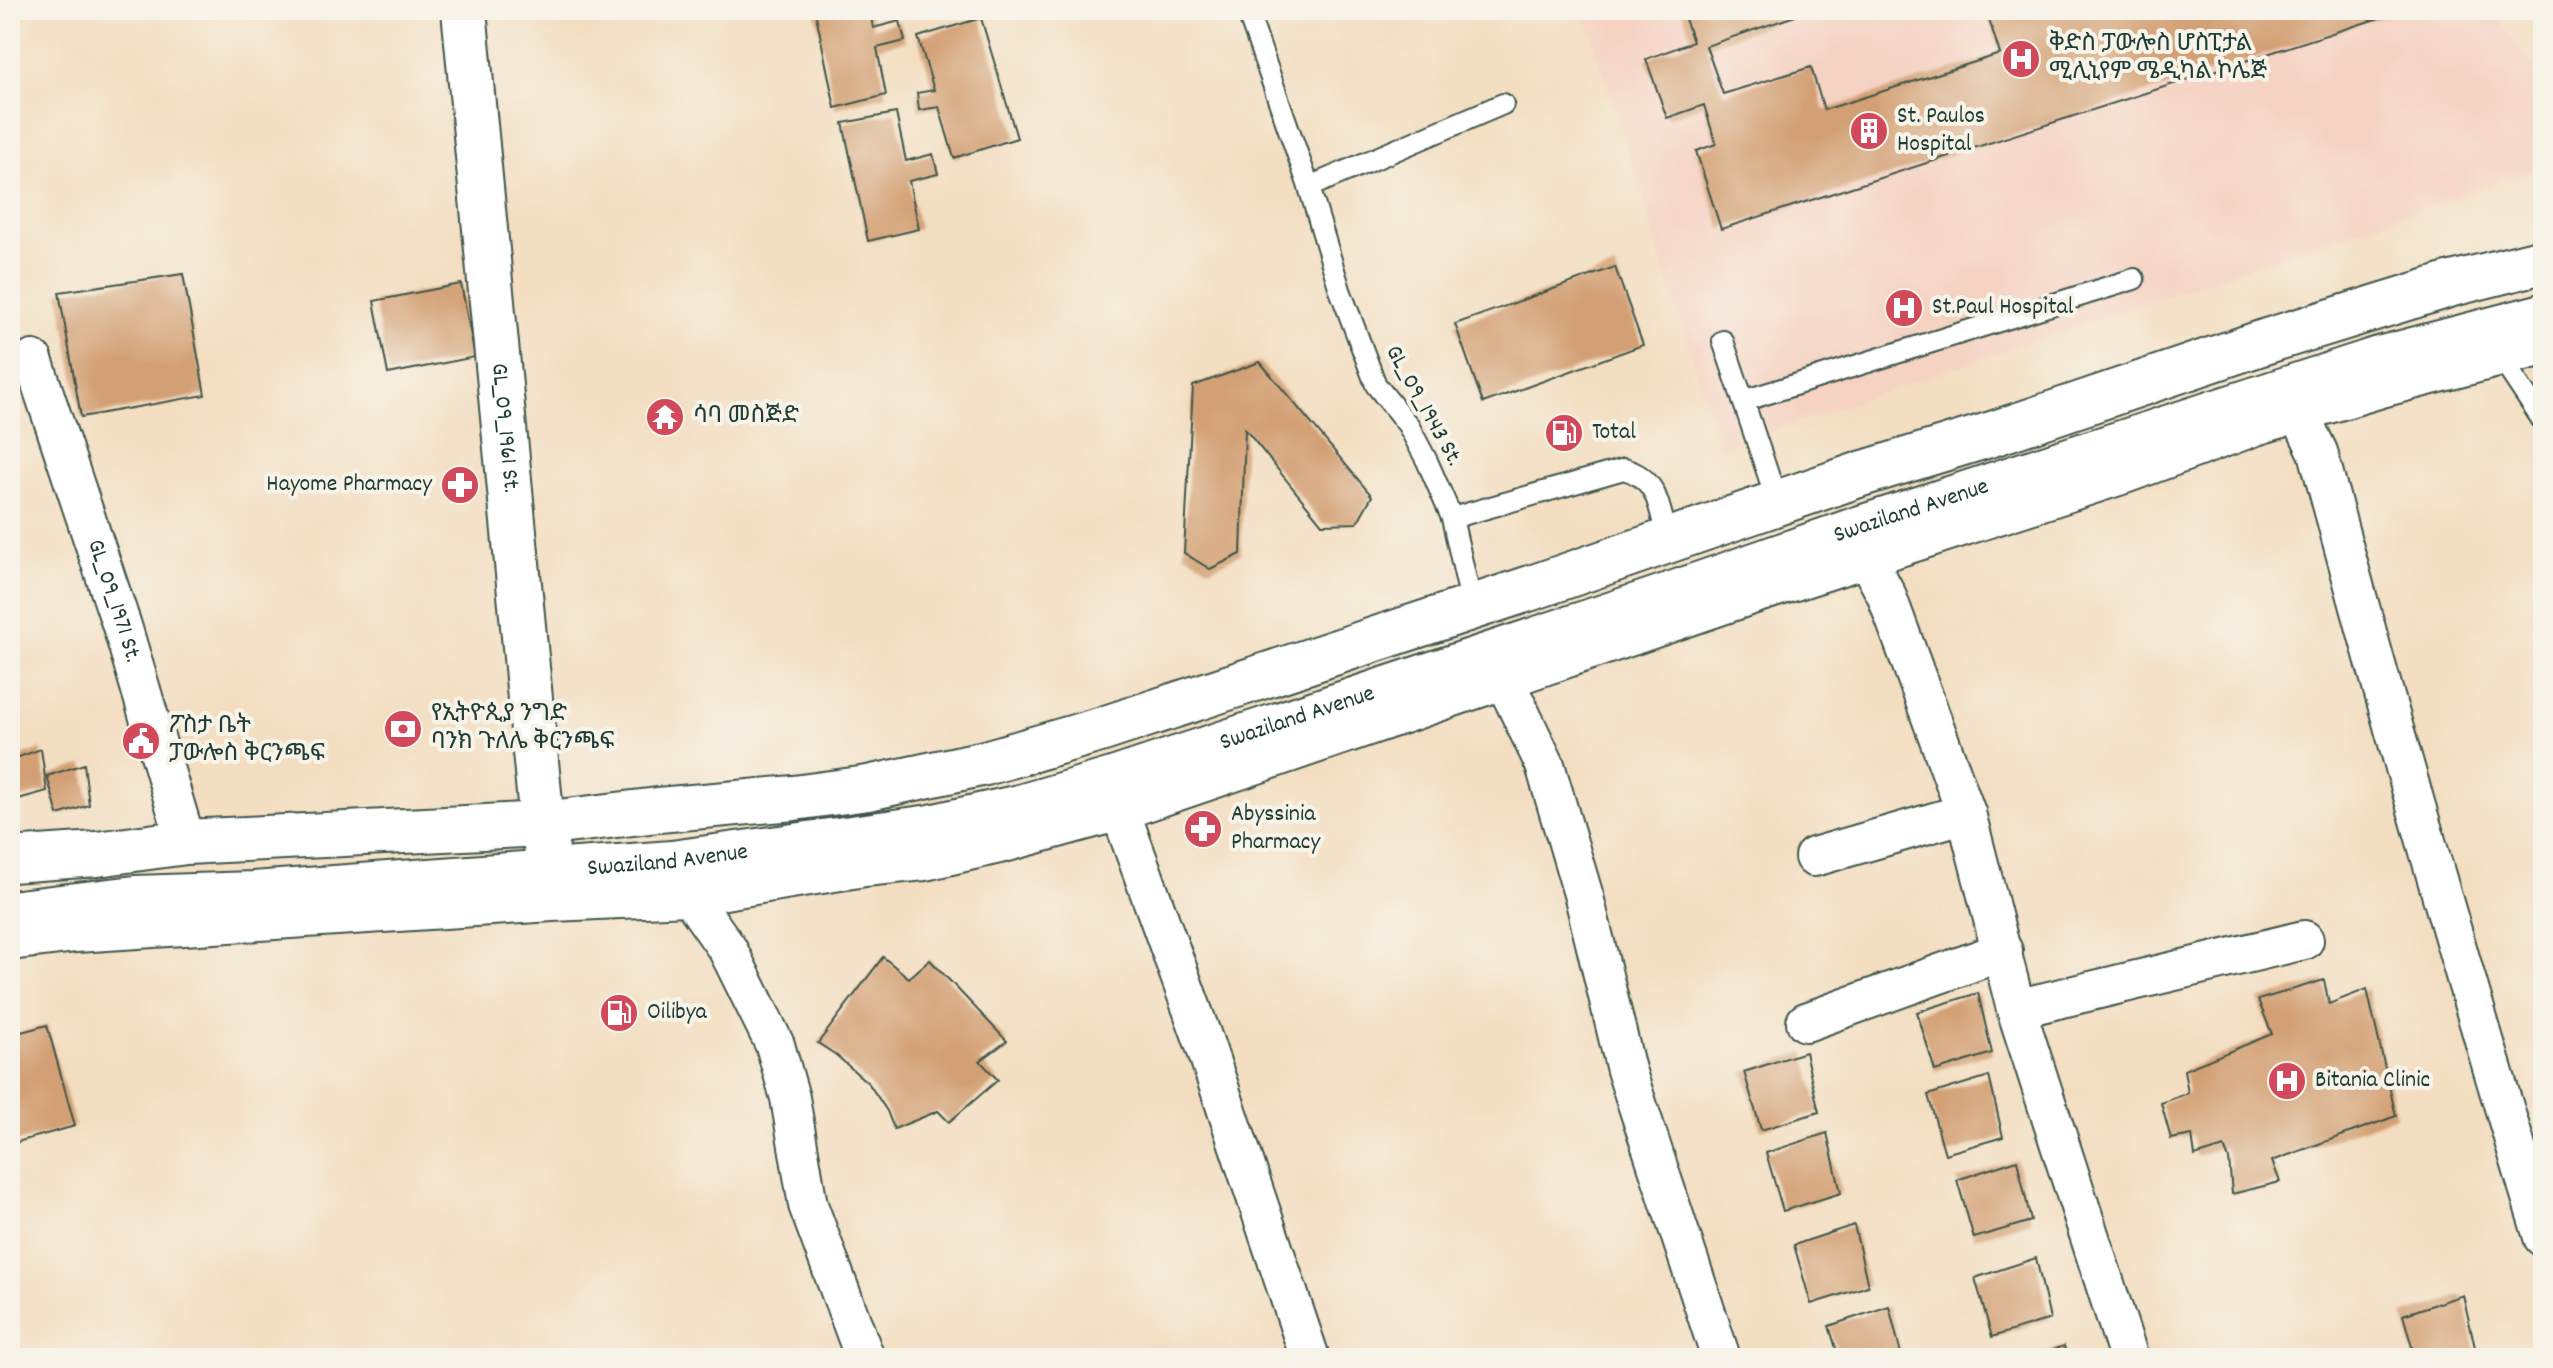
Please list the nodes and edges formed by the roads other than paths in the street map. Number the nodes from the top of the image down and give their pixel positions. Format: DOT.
graph roads {
  1 [pos="1247,10"];
  2 [pos="469,11"];
  3 [pos="1503,104"];
  4 [pos="1309,187"];
  5 [pos="2543,261"];
  6 [pos="2134,279"];
  7 [pos="2543,291"];
  8 [pos="2543,316"];
  9 [pos="1723,341"];
  10 [pos="2543,343"];
  11 [pos="2499,355"];
  12 [pos="33,360"];
  13 [pos="1743,401"];
  14 [pos="2298,411"];
  15 [pos="2543,421"];
  16 [pos="1778,504"];
  17 [pos="1452,518"];
  18 [pos="1668,541"];
  19 [pos="1865,555"];
  20 [pos="1472,606"];
  21 [pos="1503,677"];
  22 [pos="1119,808"];
  23 [pos="1966,813"];
  24 [pos="186,842"];
  25 [pos="1814,857"];
  26 [pos="10,860"];
  27 [pos="547,860"];
  28 [pos="10,889"];
  29 [pos="688,893"];
  30 [pos="10,913"];
  31 [pos="10,938"];
  32 [pos="2304,940"];
  33 [pos="2003,951"];
  34 [pos="2016,1009"];
  35 [pos="1806,1022"];
  36 [pos="2543,1237"];
  37 [pos="865,1358"];
  38 [pos="1310,1358"];
  39 [pos="1721,1358"];
  40 [pos="2129,1358"];
  1 -- 4 [label="lane, GL_09_1943 St."];
  2 -- 27 [label="main road, GL_09_1961 St."];
  3 -- 4 [label="lane"];
  4 -- 17 [label="lane, GL_09_1943 St."];
  5 -- 16 [label="main road"];
  6 -- 13 [label="lane"];
  7 -- 27 [label="main road, Swaziland Avenue"];
  8 -- 27 [label="main road, Swaziland Avenue"];
  9 -- 13 [label="lane"];
  10 -- 11 [label="main road"];
  11 -- 14 [label="main road"];
  11 -- 15 [label="lane"];
  12 -- 24 [label="street, GL_09_1971 St."];
  13 -- 16 [label="lane"];
  14 -- 19 [label="main road"];
  14 -- 36 [label="street"];
  16 -- 18 [label="main road"];
  17 -- 18 [label="lane"];
  17 -- 20 [label="lane, GL_09_1943 St."];
  18 -- 20 [label="main road"];
  19 -- 21 [label="main road"];
  19 -- 23 [label="street"];
  20 -- 27 [label="main road"];
  21 -- 22 [label="main road"];
  21 -- 39 [label="street"];
  22 -- 29 [label="main road"];
  22 -- 38 [label="street"];
  23 -- 25 [label="street"];
  23 -- 33 [label="street"];
  24 -- 26 [label="main road"];
  24 -- 27 [label="main road"];
  27 -- 28 [label="main road, Swaziland Avenue"];
  27 -- 29 [label="main road"];
  27 -- 30 [label="main road, Swaziland Avenue"];
  27 -- 31 [label="main road"];
  29 -- 37 [label="street"];
  32 -- 34 [label="street"];
  33 -- 34 [label="street"];
  33 -- 35 [label="street"];
  34 -- 40 [label="street"];
}
